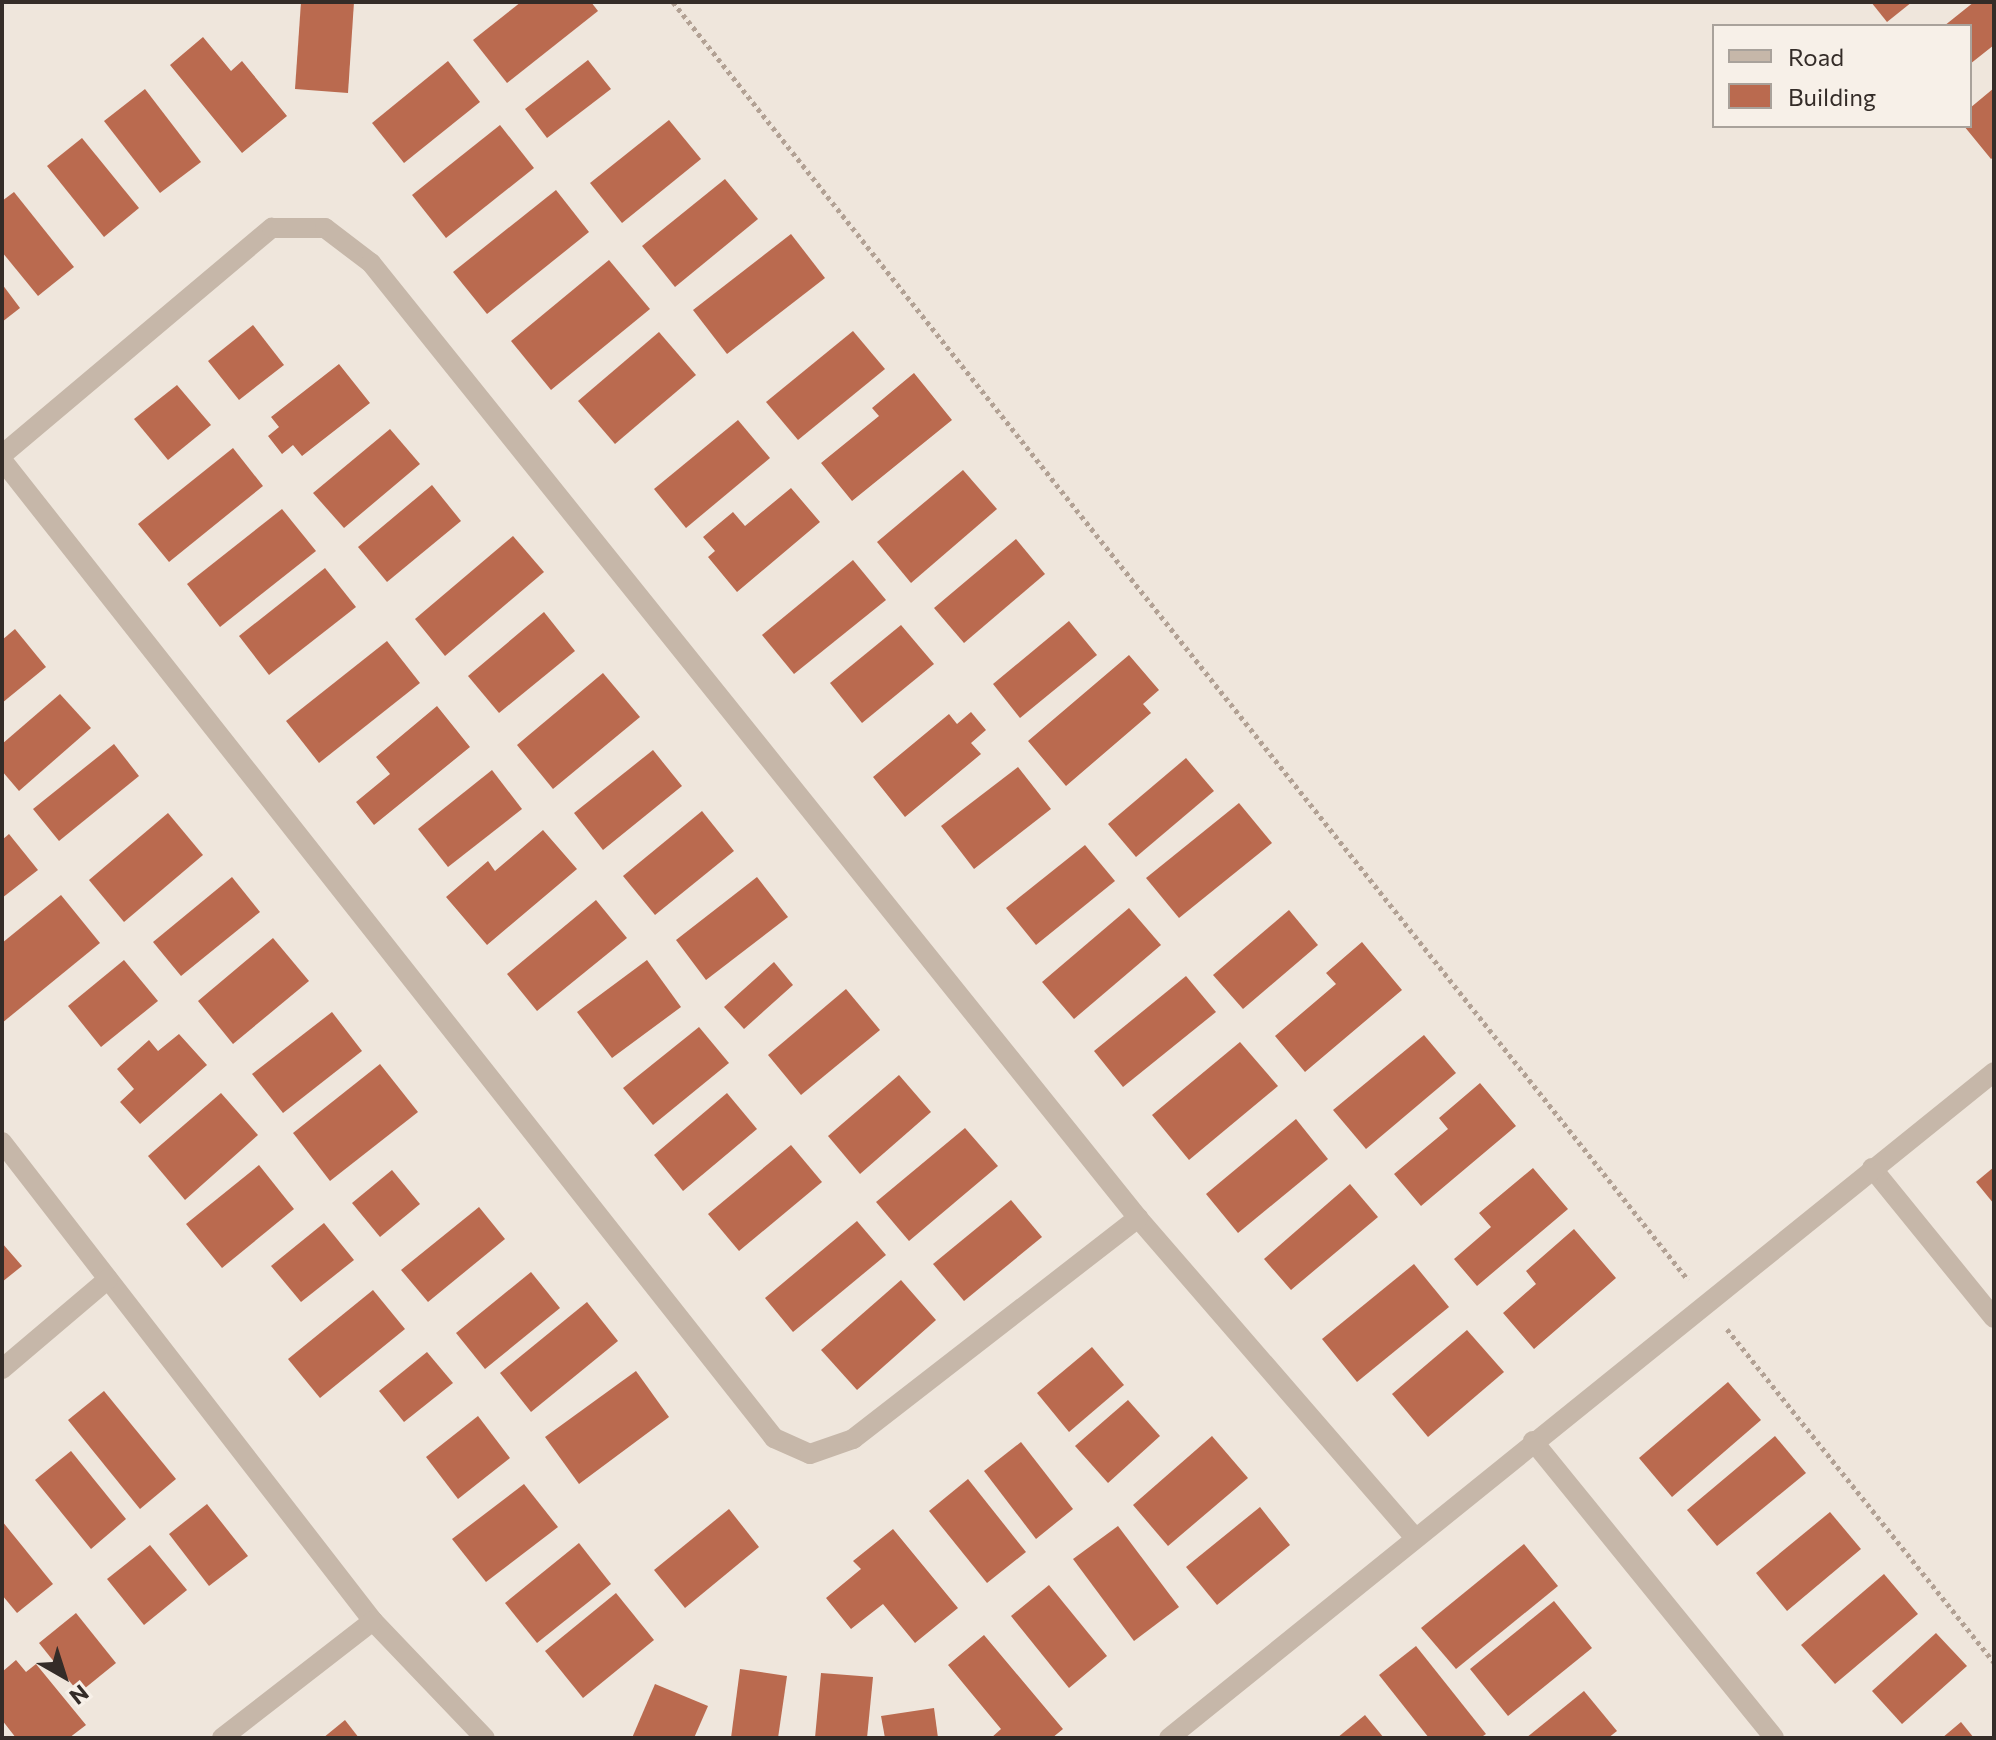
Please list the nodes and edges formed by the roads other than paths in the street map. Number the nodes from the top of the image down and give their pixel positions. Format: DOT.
graph roads {
  1 [pos="2,457"];
  2 [pos="1994,1072"];
  3 [pos="2,1142"];
  4 [pos="1872,1168"];
  5 [pos="1138,1218"];
  6 [pos="108,1279"];
  7 [pos="1994,1318"];
  8 [pos="2,1369"];
  9 [pos="1533,1441"];
  10 [pos="1414,1537"];
  11 [pos="373,1621"];
  12 [pos="222,1738"];
  13 [pos="485,1738"];
  14 [pos="1169,1738"];
  15 [pos="1774,1738"];
  1 -- 5 [label="street"];
  1 -- 5 [label="street"];
  2 -- 4 [label="street"];
  3 -- 6 [label="street"];
  4 -- 7 [label="street"];
  4 -- 9 [label="street"];
  5 -- 10 [label="street"];
  6 -- 8 [label="street"];
  6 -- 11 [label="street"];
  9 -- 10 [label="street"];
  9 -- 15 [label="street"];
  10 -- 14 [label="street"];
  11 -- 12 [label="street"];
  11 -- 13 [label="street"];
}
